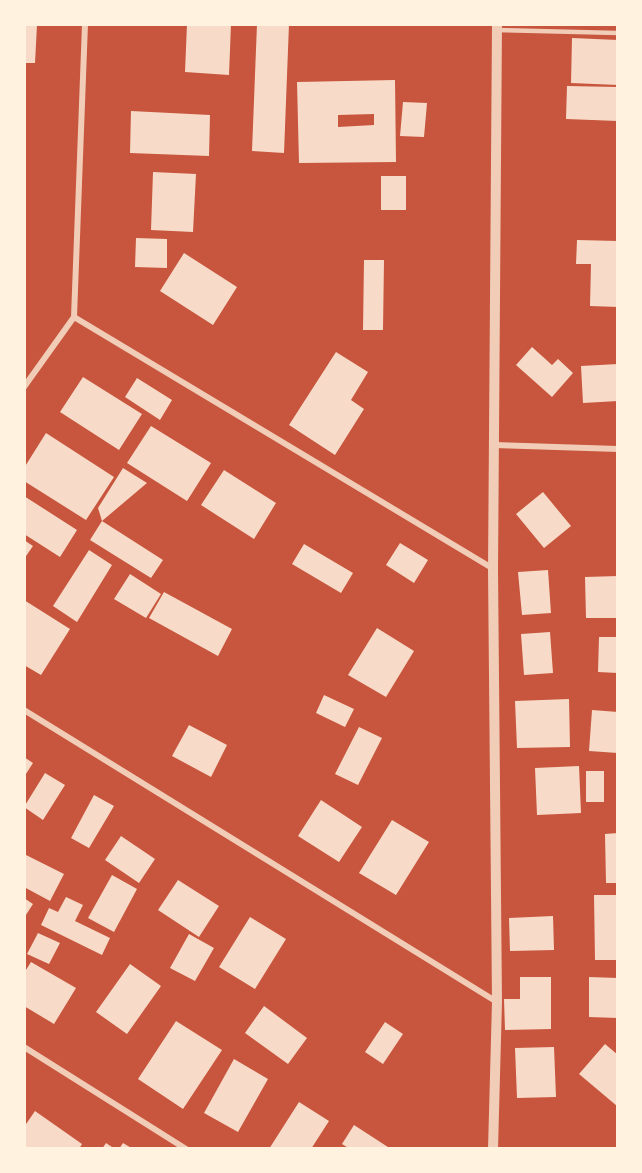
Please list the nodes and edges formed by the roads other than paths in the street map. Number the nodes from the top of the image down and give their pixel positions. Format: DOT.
graph roads {
  1 [pos="85,24"];
  2 [pos="496,27"];
  3 [pos="618,33"];
  4 [pos="74,317"];
  5 [pos="24,387"];
  6 [pos="494,445"];
  7 [pos="618,449"];
  8 [pos="493,568"];
  9 [pos="24,710"];
  10 [pos="497,1002"];
  11 [pos="24,1047"];
  12 [pos="186,1149"];
  13 [pos="493,1149"];
  1 -- 4 [label="street"];
  2 -- 3 [label="lane"];
  2 -- 6 [label="street"];
  4 -- 5 [label="street"];
  4 -- 8 [label="street"];
  6 -- 7 [label="street"];
  6 -- 8 [label="street"];
  8 -- 10 [label="street"];
  9 -- 10 [label="street"];
  10 -- 13 [label="street"];
  11 -- 12 [label="street"];
}
